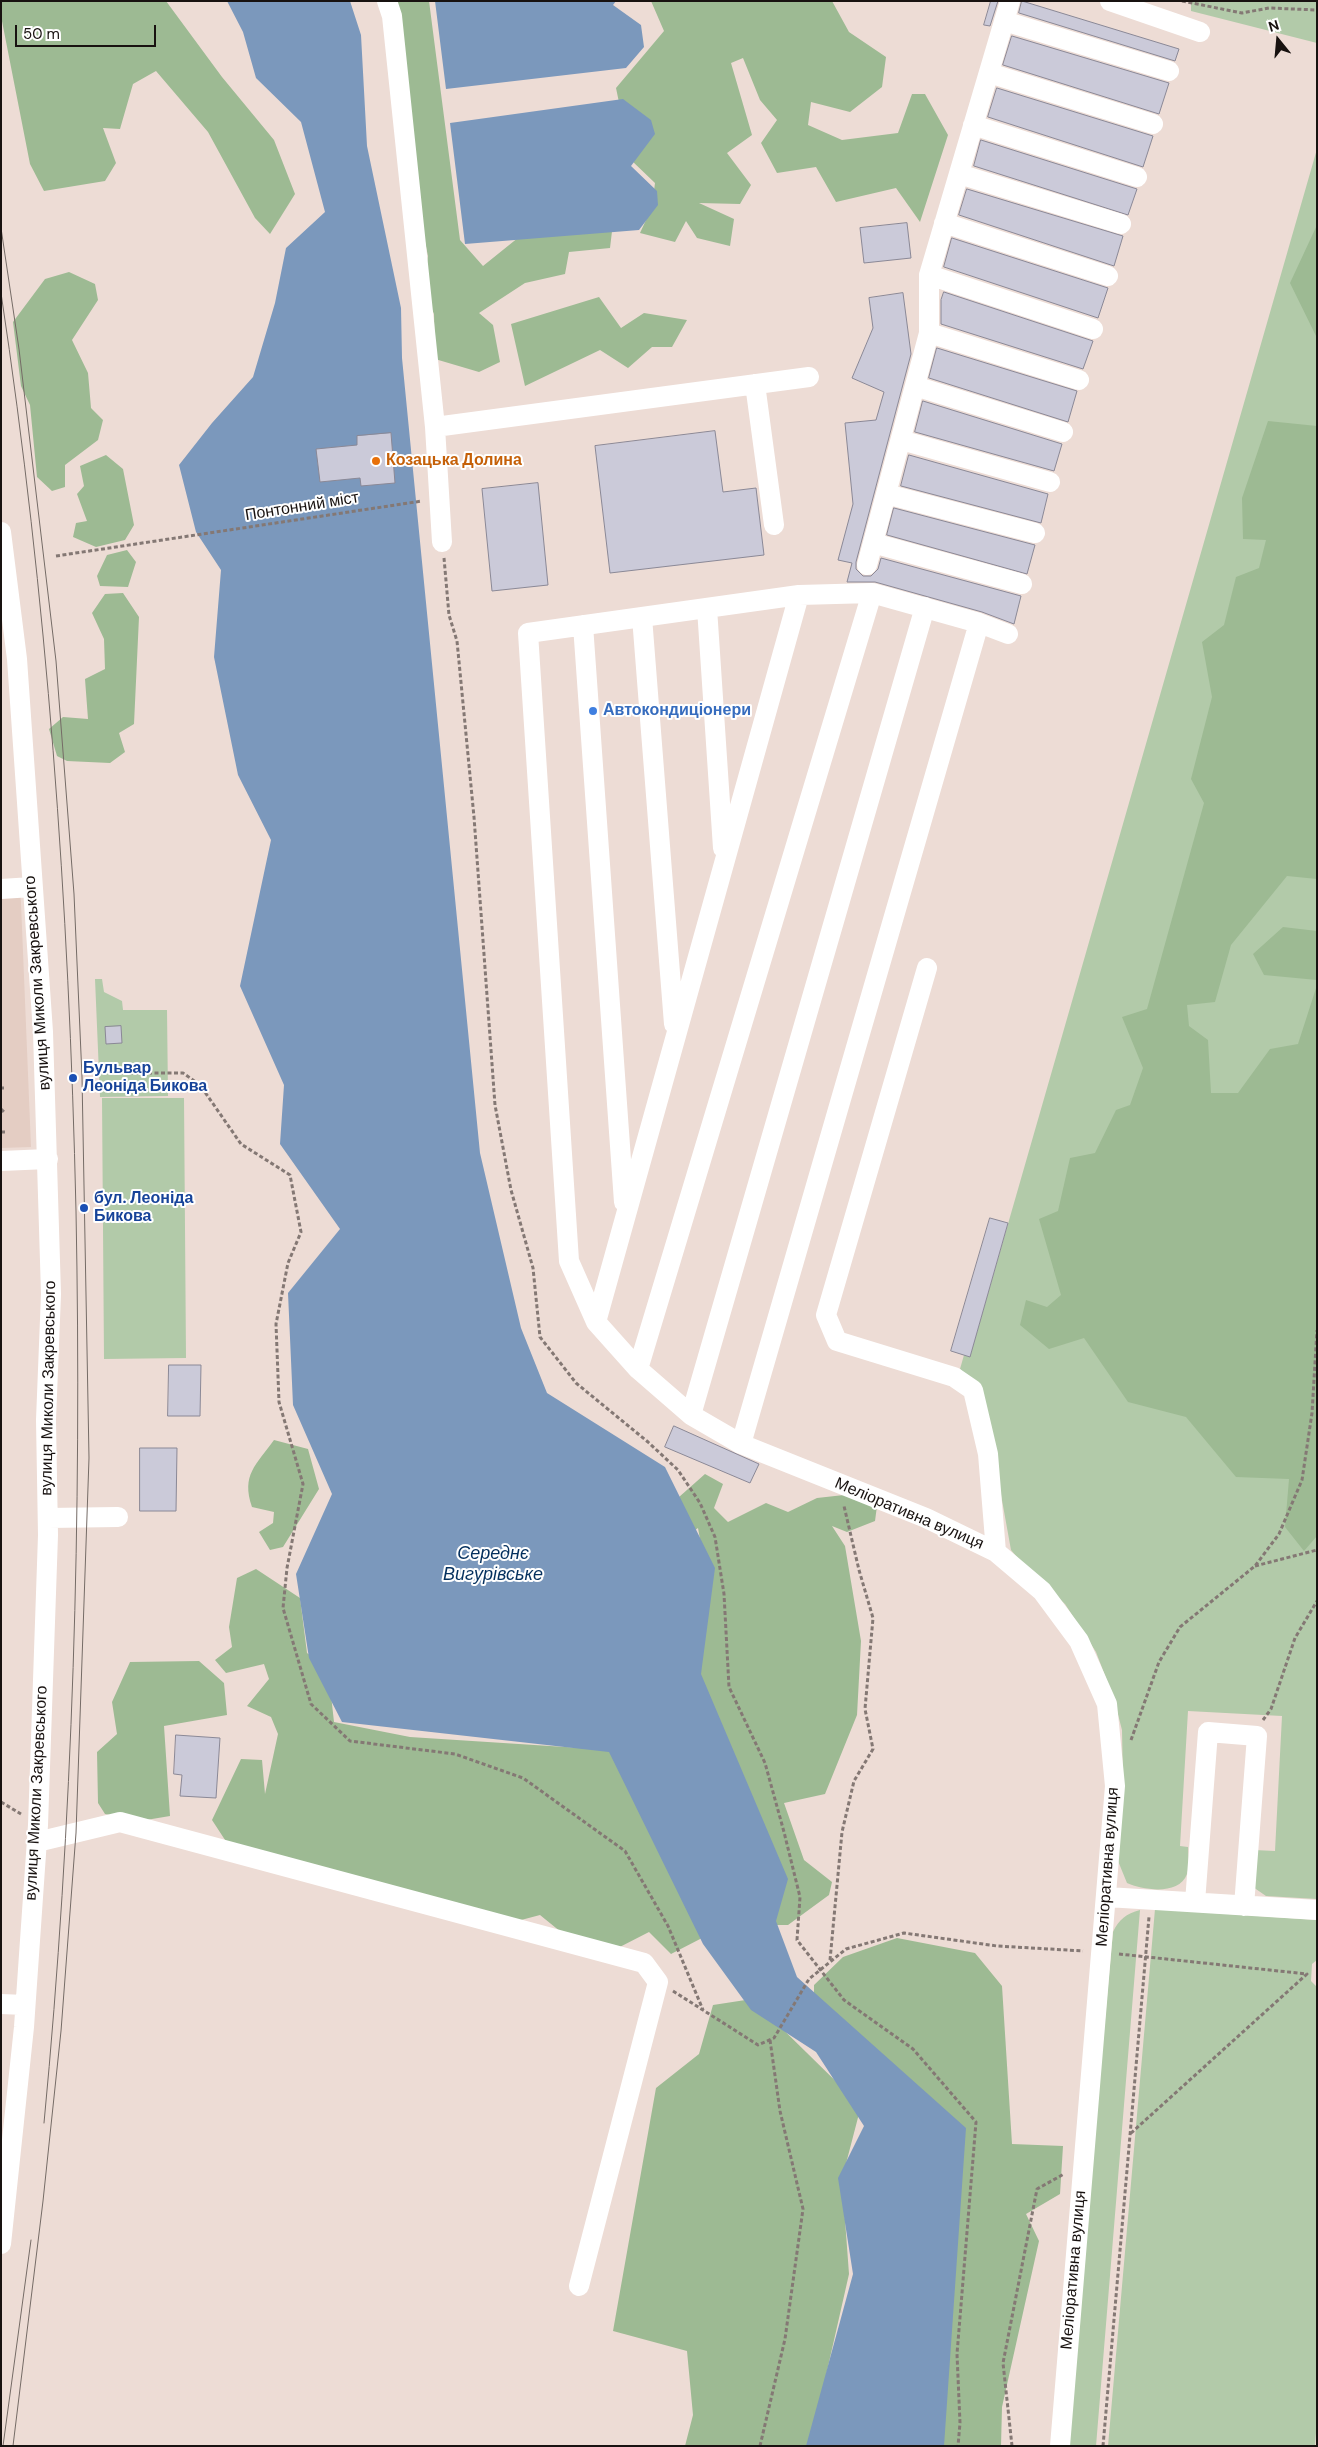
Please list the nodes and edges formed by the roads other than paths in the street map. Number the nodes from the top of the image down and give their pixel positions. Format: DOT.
graph roads {
  1 [pos="387,1"];
  2 [pos="1010,1"];
  3 [pos="1110,1"];
  4 [pos="1004,21"];
  5 [pos="1200,32"];
  6 [pos="1169,71"];
  7 [pos="988,73"];
  8 [pos="1154,124"];
  9 [pos="973,126"];
  10 [pos="959,174"];
  11 [pos="1137,177"];
  12 [pos="944,223"];
  13 [pos="1121,224"];
  14 [pos="929,275"];
  15 [pos="1108,276"];
  16 [pos="1093,329"];
  17 [pos="930,333"];
  18 [pos="809,377"];
  19 [pos="1079,380"];
  20 [pos="755,384"];
  21 [pos="915,386"];
  22 [pos="435,427"];
  23 [pos="1063,432"];
  24 [pos="900,440"];
  25 [pos="1050,482"];
  26 [pos="886,494"];
  27 [pos="774,525"];
  28 [pos="1,532"];
  29 [pos="1035,533"];
  30 [pos="442,542"];
  31 [pos="873,543"];
  32 [pos="867,565"];
  33 [pos="1022,584"];
  34 [pos="872,593"];
  35 [pos="799,596"];
  36 [pos="924,607"];
  37 [pos="707,608"];
  38 [pos="642,617"];
  39 [pos="978,623"];
  40 [pos="583,625"];
  41 [pos="1008,634"];
  42 [pos="724,864"];
  43 [pos="32,887"];
  44 [pos="1,889"];
  45 [pos="927,968"];
  46 [pos="675,1038"];
  47 [pos="48,1158"];
  48 [pos="1,1161"];
  49 [pos="625,1218"];
  50 [pos="596,1322"];
  51 [pos="638,1369"];
  52 [pos="691,1416"];
  53 [pos="742,1444"];
  54 [pos="118,1517"];
  55 [pos="48,1518"];
  56 [pos="996,1552"];
  57 [pos="37,1842"];
  58 [pos="1107,1897"];
  59 [pos="1195,1902"];
  60 [pos="1244,1906"];
  61 [pos="1317,1910"];
  62 [pos="1,2004"];
  63 [pos="25,2006"];
  64 [pos="1,2244"];
  65 [pos="579,2286"];
  66 [pos="1060,2446"];
  1 -- 22 [label="street"];
  2 -- 4 [label="street"];
  3 -- 5 [label="street"];
  4 -- 6 [label="street"];
  4 -- 7 [label="street"];
  7 -- 8 [label="street"];
  7 -- 9 [label="street"];
  9 -- 10 [label="street"];
  9 -- 11 [label="street"];
  10 -- 12 [label="street"];
  10 -- 13 [label="street"];
  12 -- 14 [label="street"];
  12 -- 15 [label="street"];
  14 -- 16 [label="street"];
  14 -- 17 [label="street"];
  17 -- 19 [label="street"];
  17 -- 21 [label="street"];
  18 -- 20 [label="street"];
  20 -- 22 [label="street"];
  20 -- 27 [label="street"];
  21 -- 23 [label="street"];
  21 -- 24 [label="street"];
  22 -- 30 [label="street"];
  24 -- 25 [label="street"];
  24 -- 26 [label="street"];
  26 -- 29 [label="street"];
  26 -- 31 [label="street"];
  28 -- 43 [label="street, вулиця Миколи Закревського"];
  31 -- 32 [label="street"];
  31 -- 33 [label="street"];
  34 -- 35 [label="street"];
  34 -- 36 [label="street"];
  34 -- 51 [label="street"];
  35 -- 37 [label="street"];
  35 -- 42 [label="street"];
  36 -- 39 [label="street"];
  36 -- 52 [label="street"];
  37 -- 38 [label="street"];
  37 -- 42 [label="street"];
  38 -- 40 [label="street"];
  38 -- 46 [label="street"];
  39 -- 41 [label="street"];
  39 -- 53 [label="street"];
  40 -- 49 [label="street"];
  40 -- 50 [label="street, Меліоративна вулиця"];
  42 -- 46 [label="street"];
  43 -- 44 [label="street"];
  43 -- 47 [label="street, вулиця Миколи Закревського"];
  45 -- 56 [label="street"];
  46 -- 49 [label="street"];
  47 -- 48 [label="street"];
  47 -- 55 [label="street, вулиця Миколи Закревського"];
  49 -- 50 [label="street"];
  50 -- 51 [label="street, Меліоративна вулиця"];
  51 -- 52 [label="street, Меліоративна вулиця"];
  52 -- 53 [label="street, Меліоративна вулиця"];
  53 -- 56 [label="street, Меліоративна вулиця"];
  54 -- 55 [label="street"];
  55 -- 57 [label="street, вулиця Миколи Закревського"];
  56 -- 58 [label="street, Меліоративна вулиця"];
  57 -- 63 [label="street, вулиця Миколи Закревського"];
  57 -- 65 [label="street"];
  58 -- 59 [label="street"];
  58 -- 66 [label="street, Меліоративна вулиця"];
  59 -- 60 [label="street"];
  59 -- 60 [label="street"];
  60 -- 61 [label="street"];
  62 -- 63 [label="street"];
  63 -- 64 [label="street, вулиця Миколи Закревського"];
}
